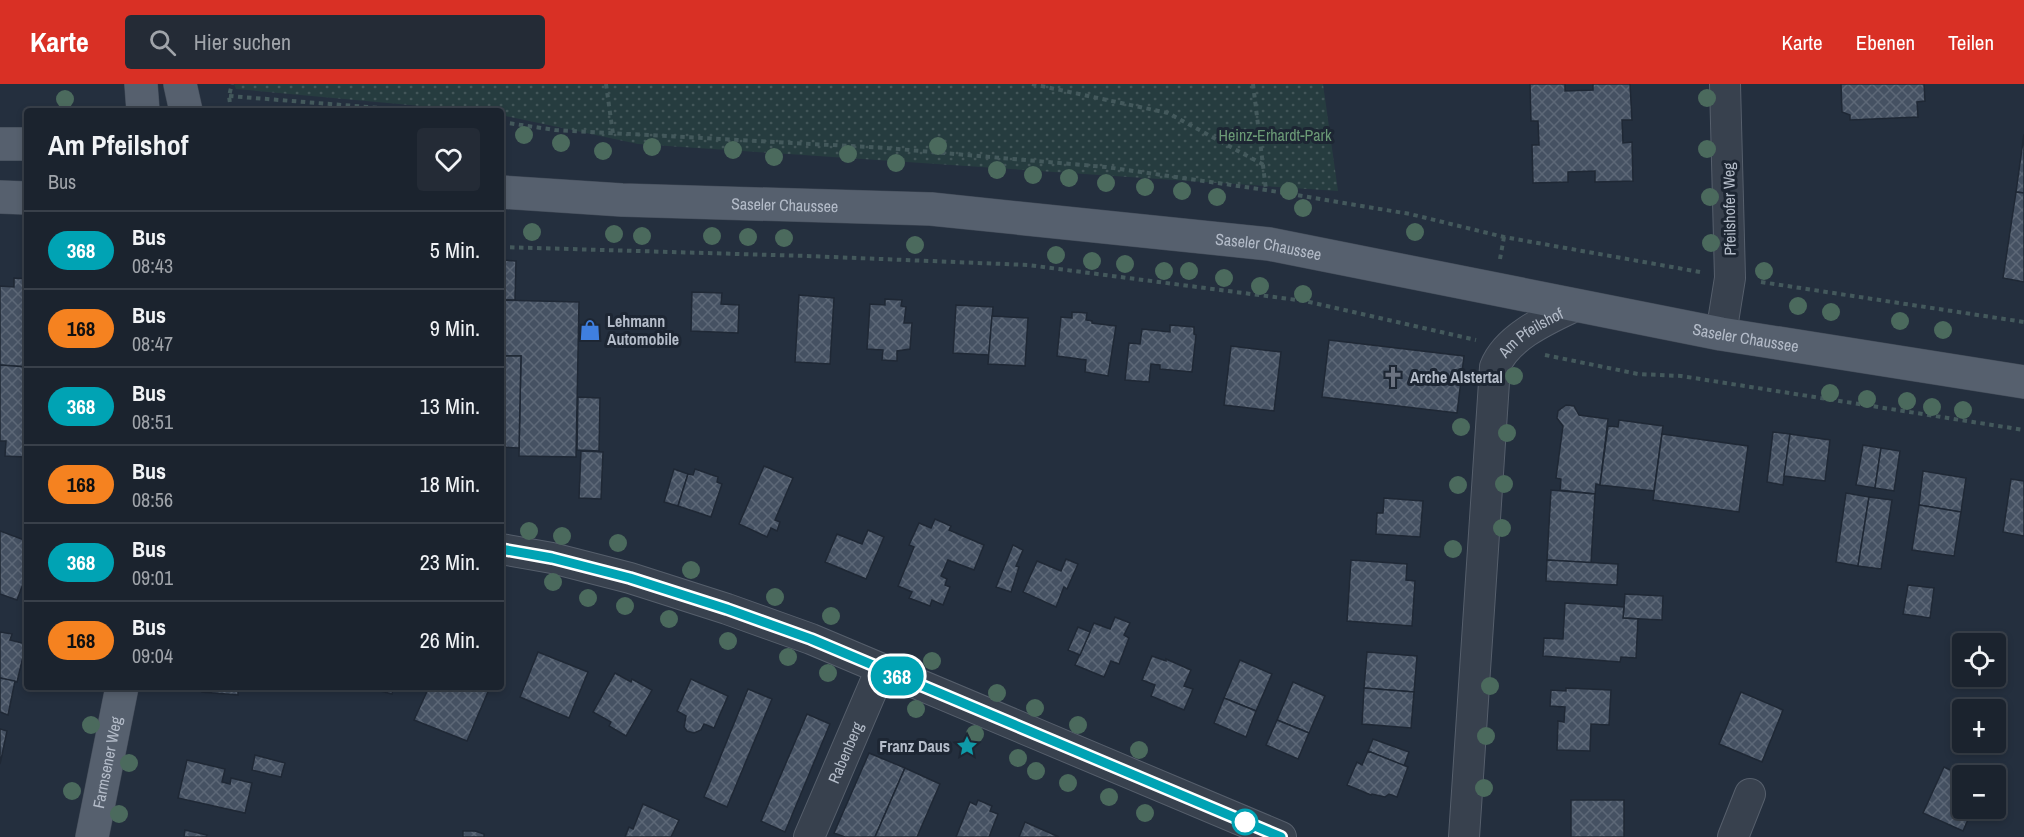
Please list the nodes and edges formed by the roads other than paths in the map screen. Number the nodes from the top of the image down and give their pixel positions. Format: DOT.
graph roads {
  1 [pos="141,84"];
  2 [pos="180,84"];
  3 [pos="1725,84"];
  4 [pos="143,108"];
  5 [pos="185,108"];
  6 [pos="0,144"];
  7 [pos="24,144"];
  8 [pos="504,192"];
  9 [pos="0,197"];
  10 [pos="24,198"];
  11 [pos="1577,305"];
  12 [pos="1721,334"];
  13 [pos="2024,382"];
  14 [pos="504,550"];
  15 [pos="880,669"];
  16 [pos="121,690"];
  17 [pos="1750,794"];
  18 [pos="92,837"];
  19 [pos="809,837"];
  20 [pos="1281,837"];
  21 [pos="1464,837"];
  22 [pos="1733,837"];
  1 -- 4 [label="main road"];
  2 -- 5 [label="main road"];
  3 -- 12 [label="street, Pfeilshofer Weg"];
  6 -- 7 [label="main road"];
  8 -- 11 [label="main road, Saseler Chaussee"];
  9 -- 10 [label="main road"];
  11 -- 12 [label="main road, Saseler Chaussee"];
  11 -- 21 [label="street, Am Pfeilshof"];
  12 -- 13 [label="main road, Saseler Chaussee"];
  14 -- 15 [label="street"];
  15 -- 19 [label="street, Rabenberg"];
  15 -- 20 [label="street"];
  16 -- 18 [label="main road, Farmsener Weg"];
  17 -- 22 [label="street"];
}
